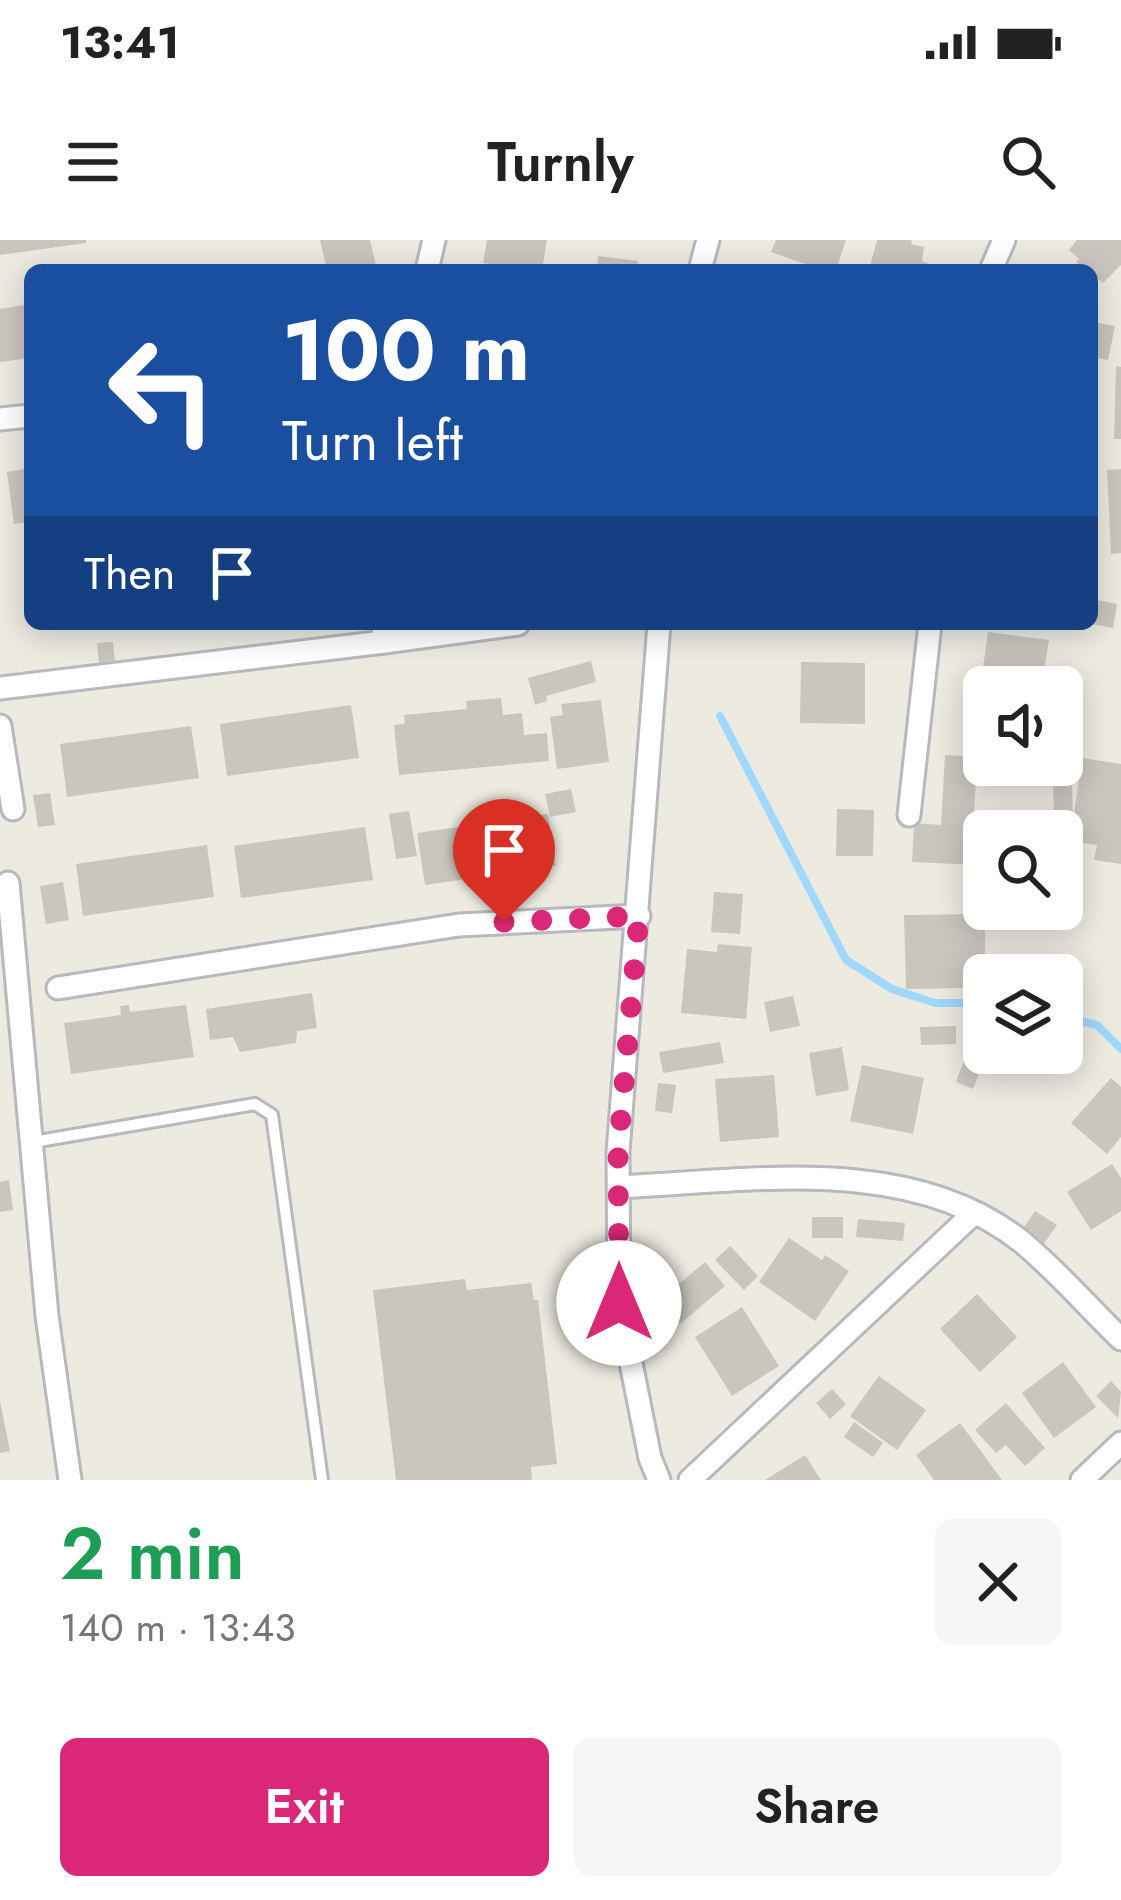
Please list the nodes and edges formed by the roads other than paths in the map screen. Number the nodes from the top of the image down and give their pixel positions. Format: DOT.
graph roads {
  1 [pos="428,630"];
  2 [pos="659,630"];
  3 [pos="929,630"];
  4 [pos="383,633"];
  5 [pos="0,688"];
  6 [pos="0,726"];
  7 [pos="13,809"];
  8 [pos="909,815"];
  9 [pos="8,883"];
  10 [pos="639,916"];
  11 [pos="58,988"];
  12 [pos="32,1142"];
  13 [pos="619,1187"];
  14 [pos="974,1213"];
  15 [pos="1121,1340"];
  16 [pos="1121,1444"];
  17 [pos="70,1480"];
  18 [pos="322,1480"];
  19 [pos="659,1480"];
  20 [pos="690,1480"];
  21 [pos="1082,1480"];
  1 -- 4 [label="street"];
  2 -- 10 [label="street"];
  3 -- 8 [label="street"];
  4 -- 5 [label="street"];
  6 -- 7 [label="street"];
  9 -- 12 [label="street"];
  10 -- 11 [label="street"];
  10 -- 13 [label="street"];
  12 -- 17 [label="street"];
  12 -- 18 [label="lane"];
  13 -- 14 [label="street"];
  13 -- 19 [label="street"];
  14 -- 15 [label="street"];
  14 -- 20 [label="street"];
  16 -- 21 [label="street"];
}
